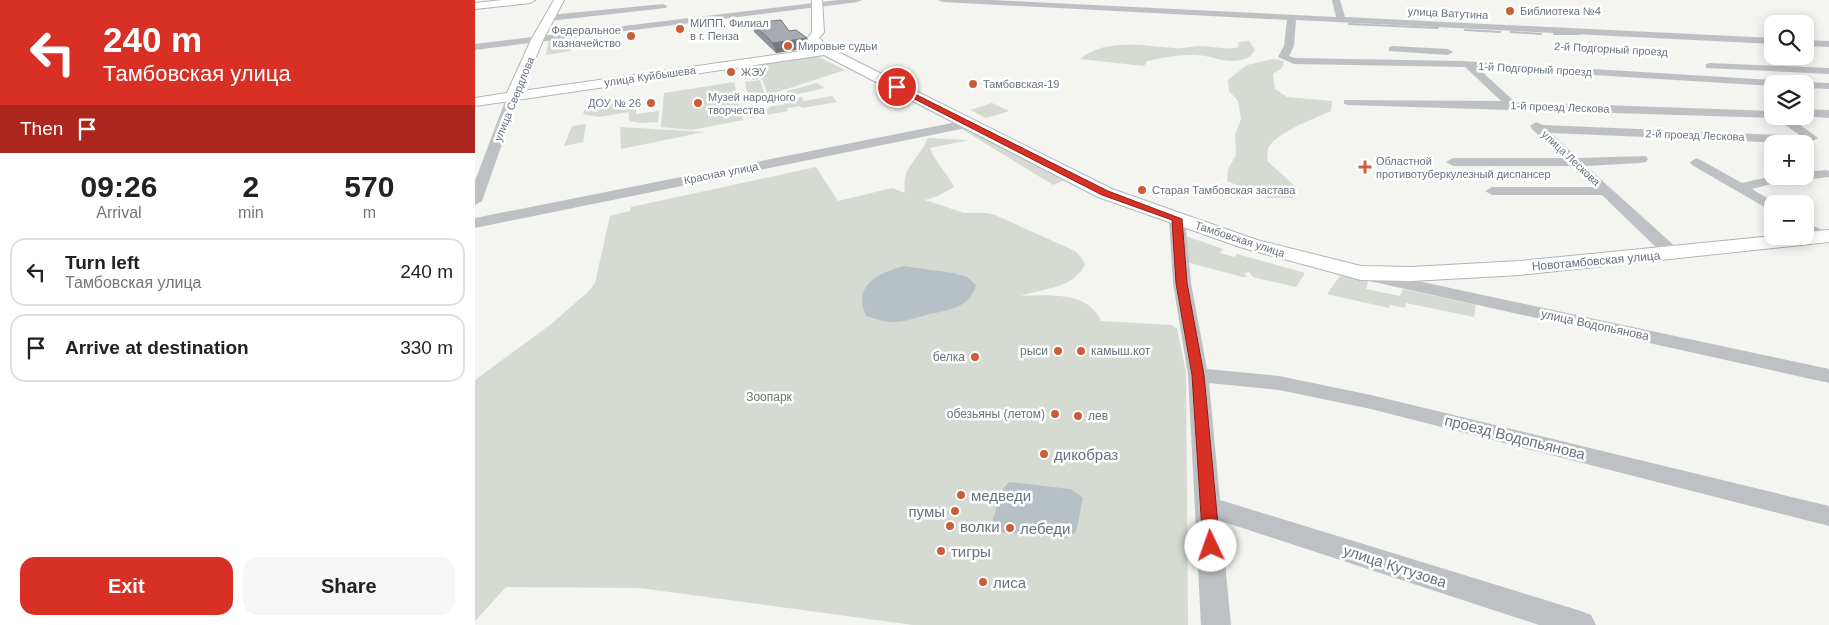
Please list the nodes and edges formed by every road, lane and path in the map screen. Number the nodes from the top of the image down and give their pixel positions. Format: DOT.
graph roads {
  1 [pos="530,0"];
  2 [pos="559,0"];
  3 [pos="859,0"];
  4 [pos="943,0"];
  5 [pos="1336,0"];
  6 [pos="817,2"];
  7 [pos="475,6"];
  8 [pos="663,6"];
  9 [pos="549,18"];
  10 [pos="1292,18"];
  11 [pos="1341,20"];
  12 [pos="1440,25"];
  13 [pos="538,39"];
  14 [pos="1764,41"];
  15 [pos="1814,43"];
  16 [pos="1829,44"];
  17 [pos="475,47"];
  18 [pos="1392,49"];
  19 [pos="825,51"];
  20 [pos="1462,58"];
  21 [pos="1701,66"];
  22 [pos="1829,71"];
  23 [pos="1764,82"];
  24 [pos="1814,85"];
  25 [pos="1829,86"];
  26 [pos="513,96"];
  27 [pos="475,102"];
  28 [pos="1347,102"];
  29 [pos="1511,105"];
  30 [pos="1814,114"];
  31 [pos="1829,114"];
  32 [pos="1764,115"];
  33 [pos="967,124"];
  34 [pos="1793,125"];
  35 [pos="1539,129"];
  36 [pos="1641,158"];
  37 [pos="1453,162"];
  38 [pos="1575,162"];
  39 [pos="1697,162"];
  40 [pos="1826,174"];
  41 [pos="1739,188"];
  42 [pos="1493,191"];
  43 [pos="1606,191"];
  44 [pos="475,201"];
  45 [pos="1764,203"];
  46 [pos="1177,219"];
  47 [pos="475,222"];
  48 [pos="1814,231"];
  49 [pos="1826,237"];
  50 [pos="1672,253"];
  51 [pos="1456,272"];
  52 [pos="1361,273"];
  53 [pos="1475,298"];
  54 [pos="1198,375"];
  55 [pos="1829,376"];
  56 [pos="1209,507"];
  57 [pos="1829,516"];
  58 [pos="1216,625"];
  59 [pos="1581,625"];
  1 -- 7 [label="main road"];
  2 -- 9 [label="main road, улица Свердлова"];
  3 -- 6 [label="street"];
  4 -- 10 [label="street, улица Ватутина"];
  5 -- 11 [label="street"];
  6 -- 13 [label="street"];
  6 -- 19 [label="main road"];
  8 -- 9 [label="street"];
  9 -- 13 [label="main road, улица Свердлова"];
  10 -- 11 [label="street, улица Ватутина"];
  10 -- 20 [label="street, 1-й Подгорный проезд"];
  11 -- 12 [label="street, улица Ватутина"];
  12 -- 14 [label="street, улица Ватутина"];
  12 -- 20 [label="street, улица Лескова"];
  13 -- 17 [label="street"];
  13 -- 26 [label="main road, улица Свердлова"];
  15 -- 16 [label="street"];
  18 -- 20 [label="street"];
  19 -- 26 [label="main road, улица Куйбышева"];
  19 -- 33 [label="main road, Тамбовская улица"];
  20 -- 23 [label="street, 1-й Подгорный проезд"];
  20 -- 29 [label="street, улица Лескова"];
  21 -- 22 [label="street"];
  24 -- 25 [label="street"];
  26 -- 27 [label="main road, улица Куйбышева"];
  26 -- 44 [label="street, улица Свердлова"];
  28 -- 29 [label="street, 1-й проезд Лескова"];
  29 -- 32 [label="street, 1-й проезд Лескова"];
  29 -- 35 [label="street, улица Лескова"];
  30 -- 31 [label="street"];
  33 -- 46 [label="main road, Тамбовская улица"];
  33 -- 47 [label="street, Красная улица"];
  34 -- 35 [label="street, 2-й проезд Лескова"];
  35 -- 38 [label="street, улица Лескова"];
  36 -- 38 [label="street"];
  37 -- 38 [label="street"];
  38 -- 43 [label="street, улица Лескова"];
  39 -- 41 [label="street"];
  40 -- 41 [label="street"];
  41 -- 45 [label="street"];
  42 -- 43 [label="street"];
  43 -- 50 [label="street, улица Лескова"];
  46 -- 52 [label="main road, Тамбовская улица"];
  46 -- 54 [label="street"];
  48 -- 49 [label="street"];
  49 -- 50 [label="main road, Новотамбовская улица"];
  50 -- 51 [label="main road, Новотамбовская улица"];
  51 -- 52 [label="main road, Новотамбовская улица"];
  51 -- 53 [label="street"];
  52 -- 53 [label="street, улица Водопьянова"];
  53 -- 55 [label="street, улица Водопьянова"];
  54 -- 56 [label="street"];
  54 -- 57 [label="street, проезд Водопьянова"];
  56 -- 58 [label="street"];
  56 -- 59 [label="street, улица Кутузова"];
}
